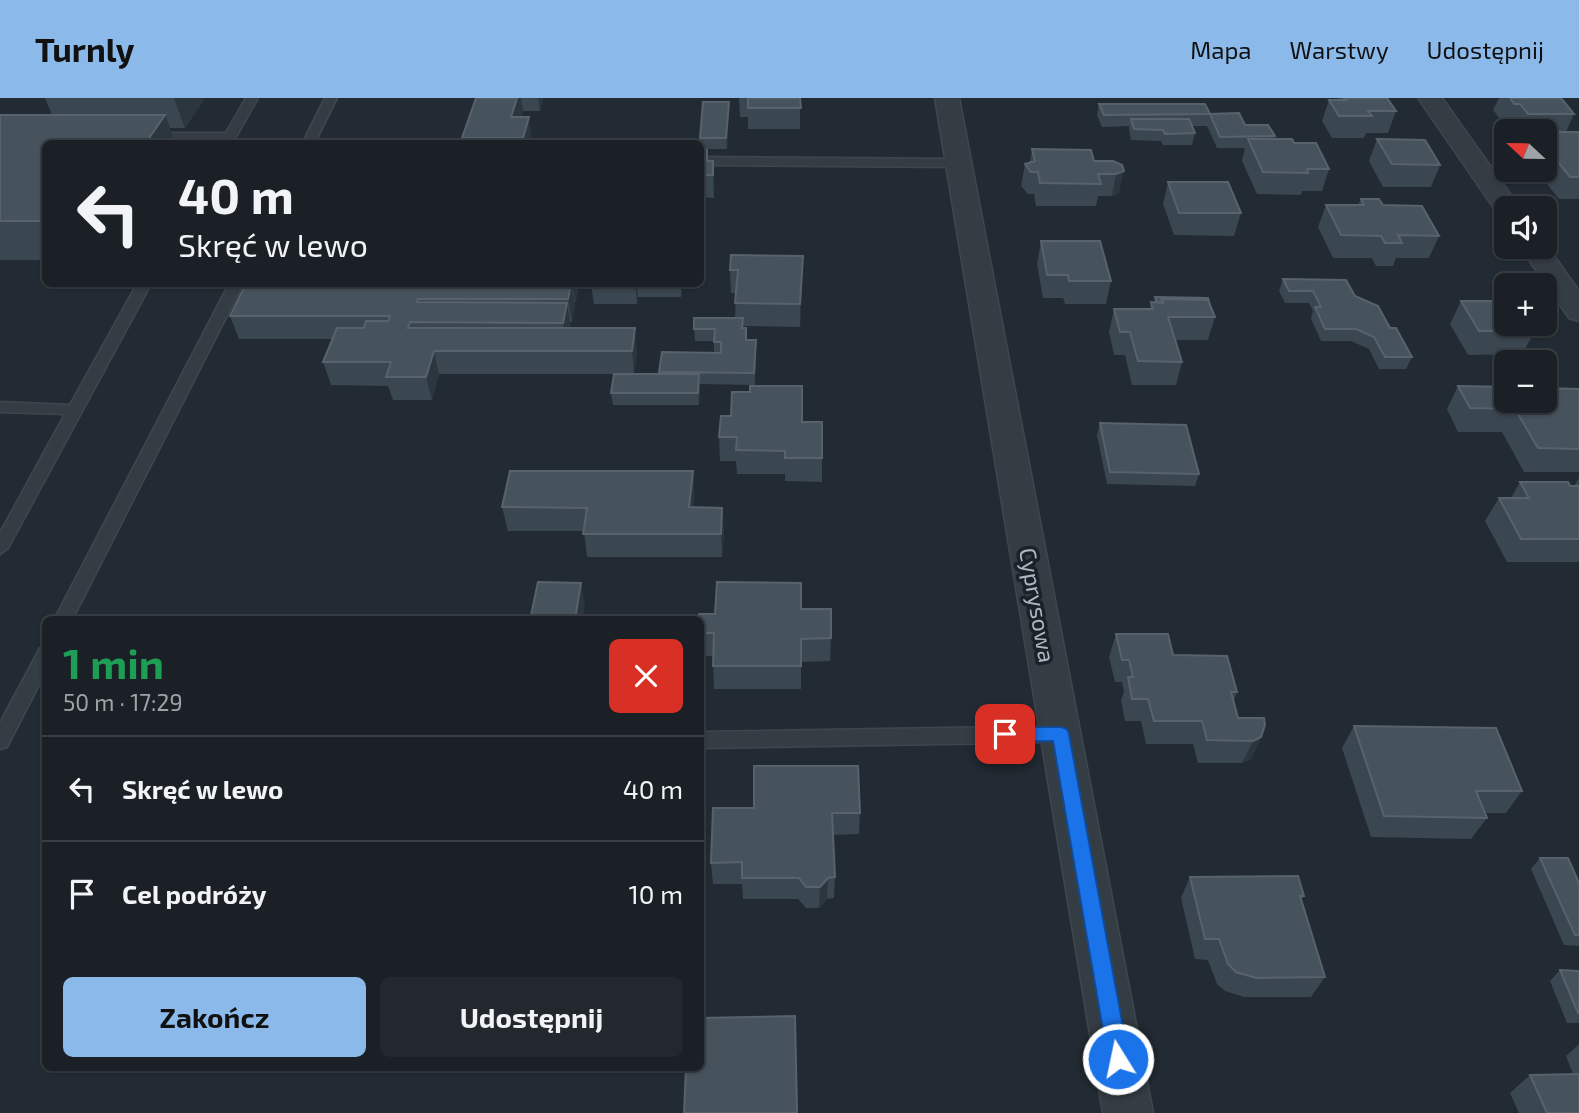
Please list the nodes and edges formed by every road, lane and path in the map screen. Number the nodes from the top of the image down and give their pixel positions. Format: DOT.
graph roads {
  1 [pos="252,98"];
  2 [pos="331,98"];
  3 [pos="947,98"];
  4 [pos="1430,98"];
  5 [pos="134,136"];
  6 [pos="227,140"];
  7 [pos="310,140"];
  8 [pos="704,161"];
  9 [pos="958,163"];
  10 [pos="1499,196"];
  11 [pos="1542,259"];
  12 [pos="142,287"];
  13 [pos="234,287"];
  14 [pos="1579,312"];
  15 [pos="0,407"];
  16 [pos="74,410"];
  17 [pos="1,543"];
  18 [pos="64,616"];
  19 [pos="42,661"];
  20 [pos="1061,734"];
  21 [pos="704,740"];
  22 [pos="0,741"];
  23 [pos="1128,1113"];
  1 -- 6 [label="lane"];
  2 -- 7 [label="lane"];
  3 -- 9 [label="street, Cyprysowa"];
  4 -- 10 [label="street"];
  5 -- 6 [label="lane"];
  8 -- 9 [label="lane"];
  9 -- 20 [label="street, Cyprysowa"];
  11 -- 14 [label="street"];
  12 -- 16 [label="lane"];
  13 -- 18 [label="lane"];
  15 -- 16 [label="lane"];
  16 -- 17 [label="lane"];
  19 -- 22 [label="lane"];
  20 -- 21 [label="lane"];
  20 -- 23 [label="street, Cyprysowa"];
}
